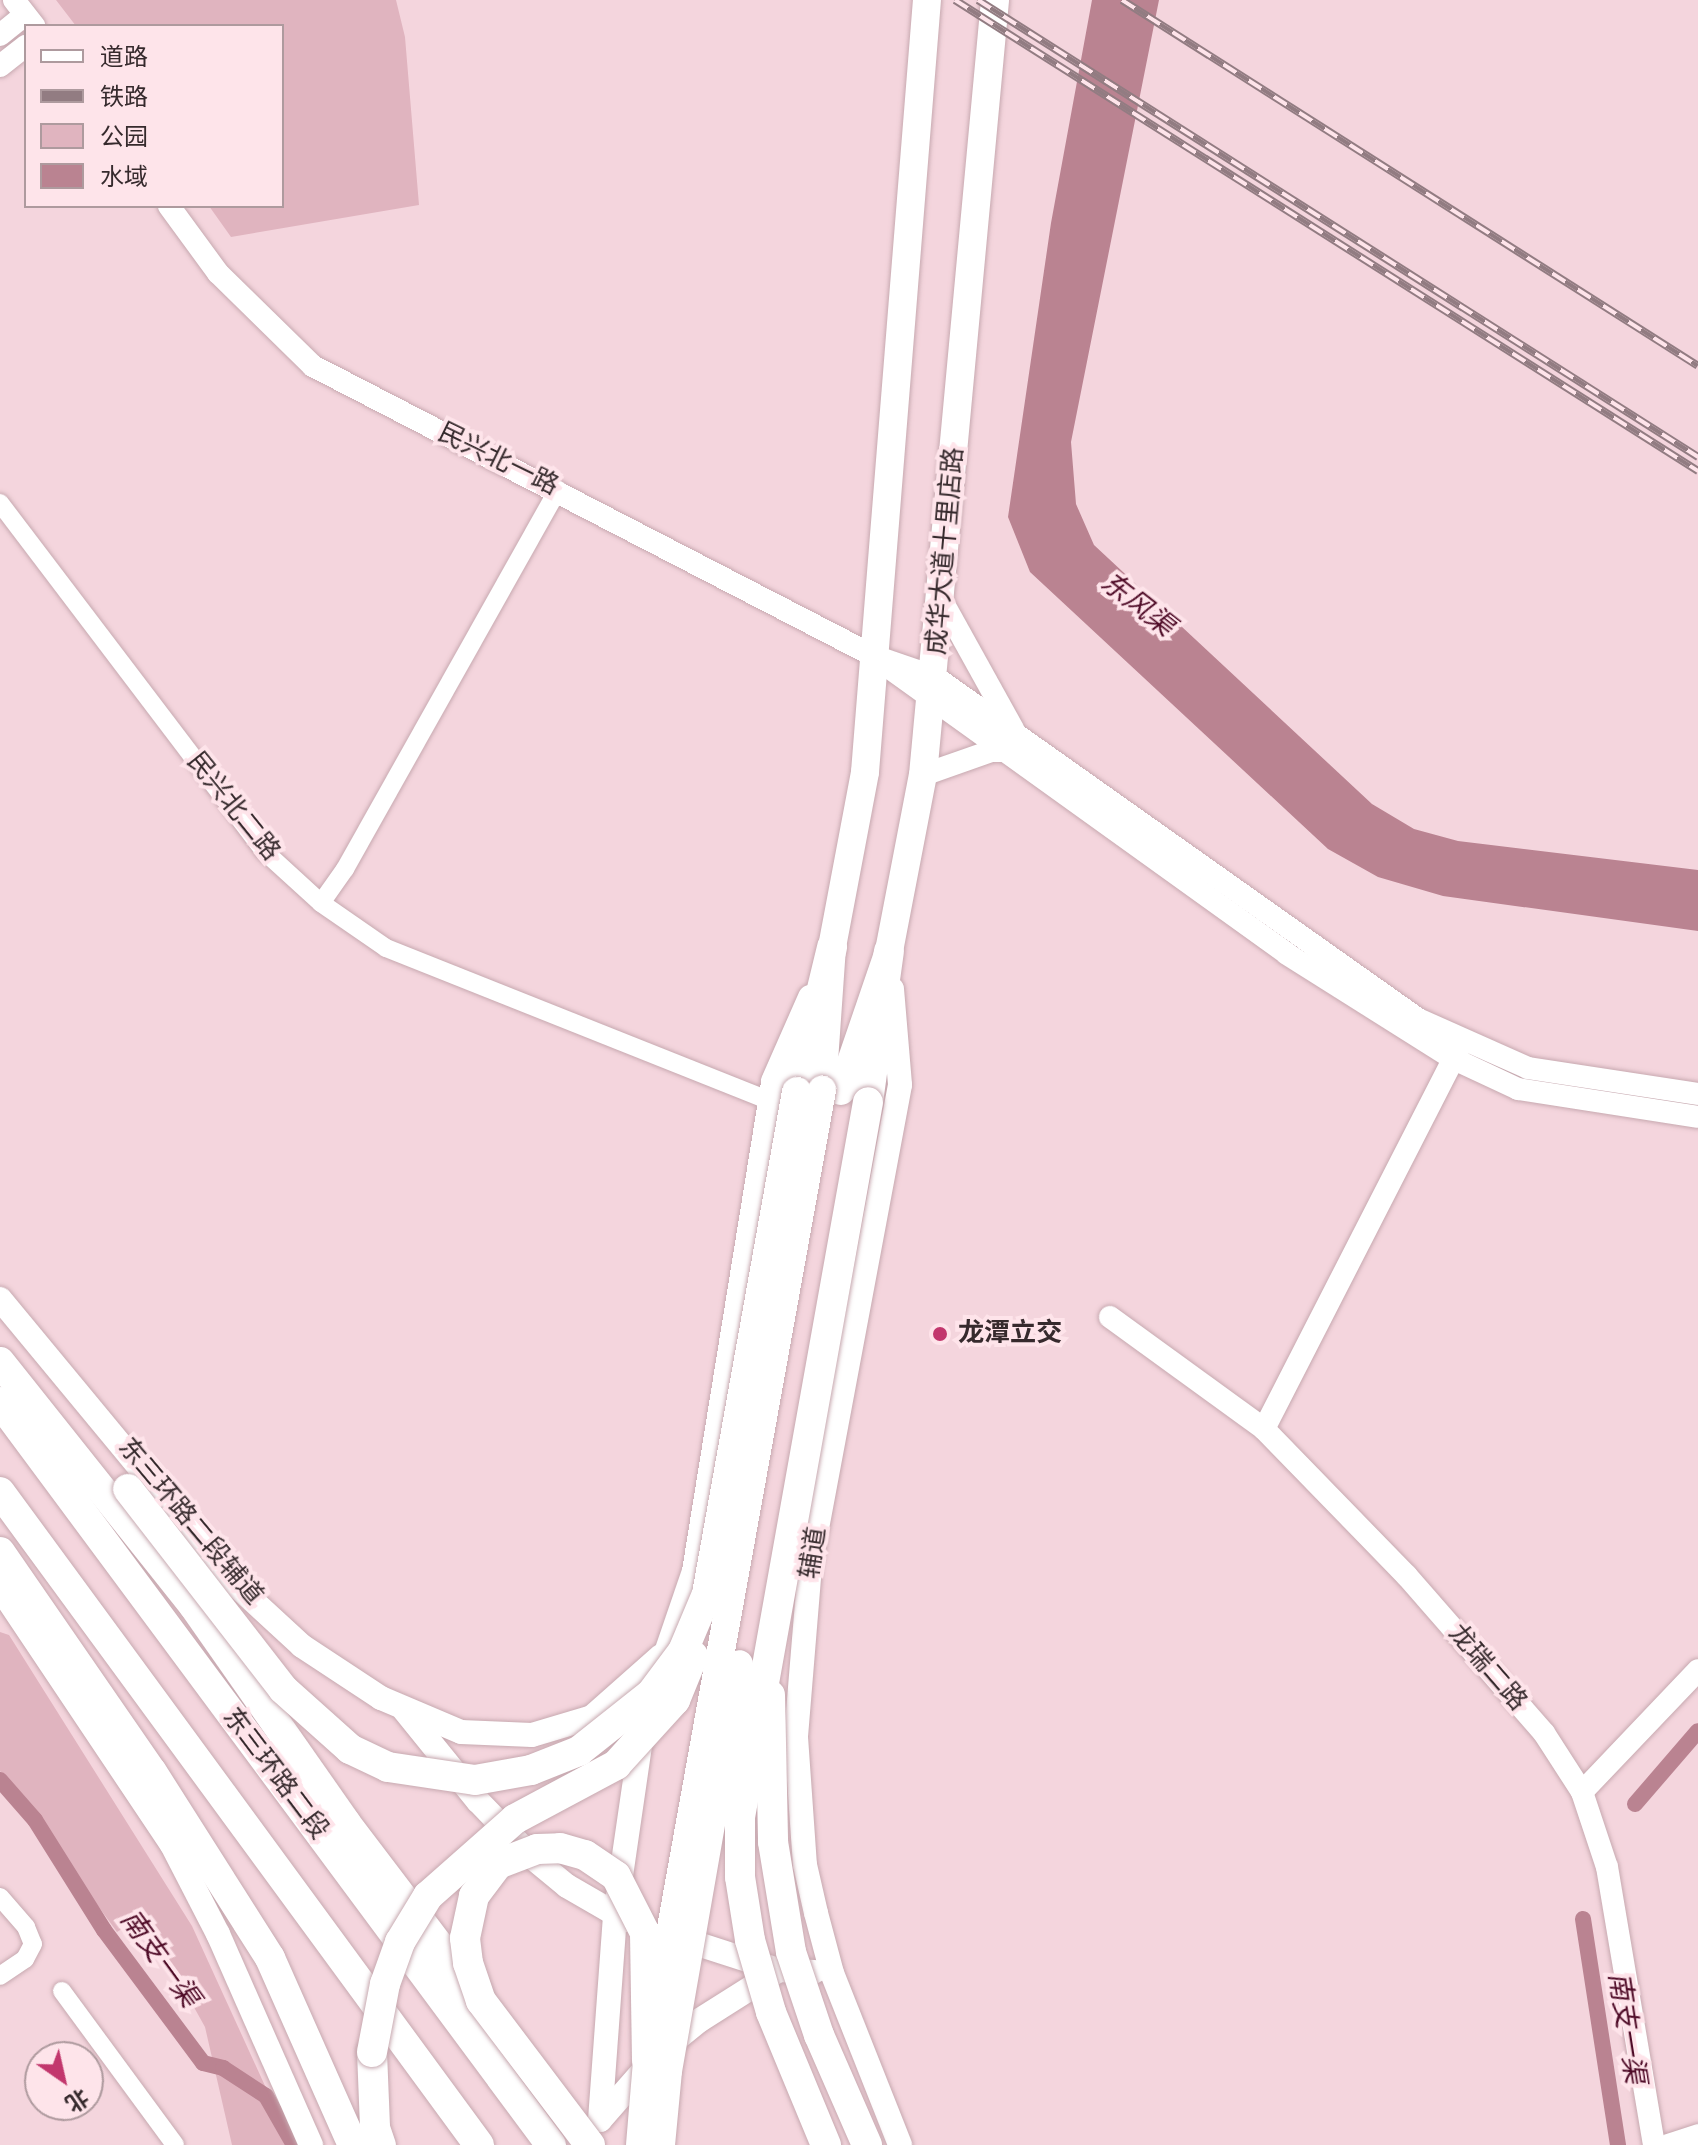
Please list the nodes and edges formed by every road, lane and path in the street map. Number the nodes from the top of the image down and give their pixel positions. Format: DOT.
graph roads {
  1 [pos="927,0"];
  2 [pos="995,0"];
  3 [pos="24,14"];
  4 [pos="0,35"];
  5 [pos="24,48"];
  6 [pos="0,66"];
  7 [pos="170,208"];
  8 [pos="558,490"];
  9 [pos="0,503"];
  10 [pos="941,599"];
  11 [pos="874,656"];
  12 [pos="934,689"];
  13 [pos="1013,744"];
  14 [pos="923,775"];
  15 [pos="321,903"];
  16 [pos="832,947"];
  17 [pos="889,951"];
  18 [pos="1458,1050"];
  19 [pos="1698,1094"];
  20 [pos="819,1095"];
  21 [pos="1698,1117"];
  22 [pos="0,1299"];
  23 [pos="1110,1317"];
  24 [pos="0,1361"];
  25 [pos="0,1402"];
  26 [pos="1264,1429"];
  27 [pos="0,1492"];
  28 [pos="122,1497"];
  29 [pos="0,1552"];
  30 [pos="5,1586"];
  31 [pos="707,1594"];
  32 [pos="768,1641"];
  33 [pos="664,1652"];
  34 [pos="1698,1670"];
  35 [pos="403,1709"];
  36 [pos="1582,1792"];
  37 [pos="214,1866"];
  38 [pos="0,1897"];
  39 [pos="615,1917"];
  40 [pos="778,1970"];
  41 [pos="832,1973"];
  42 [pos="0,1976"];
  43 [pos="62,1991"];
  44 [pos="481,2001"];
  45 [pos="647,2061"];
  46 [pos="595,2132"];
  47 [pos="1698,2135"];
  48 [pos="175,2145"];
  49 [pos="311,2145"];
  50 [pos="333,2145"];
  51 [pos="353,2145"];
  52 [pos="381,2145"];
  53 [pos="479,2145"];
  54 [pos="551,2145"];
  55 [pos="577,2145"];
  56 [pos="640,2145"];
  57 [pos="661,2145"];
  58 [pos="826,2145"];
  59 [pos="867,2145"];
  60 [pos="900,2145"];
  61 [pos="1654,2145"];
  62 [pos="1668,2145"];
  1 -- 11 [label="main road"];
  2 -- 10 [label="main road, 成华大道十里店路"];
  3 -- 4 [label="street"];
  5 -- 6 [label="street"];
  7 -- 8 [label="street, 民兴北一路"];
  8 -- 11 [label="street, 民兴北一路"];
  8 -- 15 [label="street"];
  9 -- 15 [label="street, 民兴北二路"];
  10 -- 12 [label="main road, 成华大道十里店路"];
  10 -- 13 [label="street"];
  11 -- 12 [label="street, 民兴北一路"];
  11 -- 16 [label="main road"];
  12 -- 13 [label="street, 民兴北一路"];
  12 -- 14 [label="main road, 成华大道十里店路"];
  13 -- 14 [label="street"];
  13 -- 18 [label="street, 民兴北一路"];
  14 -- 17 [label="main road, 成华大道十里店路"];
  15 -- 20 [label="street, 民兴北二路"];
  16 -- 20 [label="highway"];
  17 -- 20 [label="highway"];
  17 -- 41 [label="main road, 辅道"];
  18 -- 19 [label="street"];
  18 -- 21 [label="street"];
  18 -- 26 [label="street"];
  20 -- 31 [label="highway, bridge"];
  20 -- 32 [label="highway, bridge"];
  20 -- 33 [label="main road"];
  20 -- 45 [label="main road, bridge"];
  20 -- 57 [label="main road, bridge"];
  22 -- 35 [label="main road, 东三环路二段辅道"];
  23 -- 26 [label="street, 龙瑞二路"];
  24 -- 28 [label="highway"];
  25 -- 54 [label="highway, 东三环路二段"];
  26 -- 36 [label="street, 龙瑞二路"];
  27 -- 53 [label="highway, 东三环路二段"];
  28 -- 31 [label="highway, bridge"];
  28 -- 44 [label="highway, bridge"];
  29 -- 30 [label="highway"];
  30 -- 37 [label="highway"];
  30 -- 49 [label="main road"];
  31 -- 52 [label="highway, bridge"];
  32 -- 58 [label="highway, bridge"];
  32 -- 59 [label="highway, bridge"];
  33 -- 35 [label="main road, 东三环路二段辅道"];
  33 -- 39 [label="main road"];
  34 -- 36 [label="street"];
  35 -- 39 [label="main road"];
  36 -- 61 [label="street, 龙瑞二路"];
  37 -- 50 [label="highway"];
  37 -- 51 [label="highway"];
  38 -- 42 [label="street"];
  39 -- 40 [label="main road"];
  39 -- 46 [label="main road"];
  40 -- 41 [label="main road"];
  40 -- 46 [label="main road"];
  41 -- 60 [label="main road, 辅道"];
  43 -- 48 [label="street"];
  44 -- 45 [label="highway, bridge"];
  44 -- 46 [label="highway, bridge"];
  45 -- 56 [label="main road, bridge"];
  46 -- 55 [label="main road"];
  47 -- 62 [label="street"];
}
